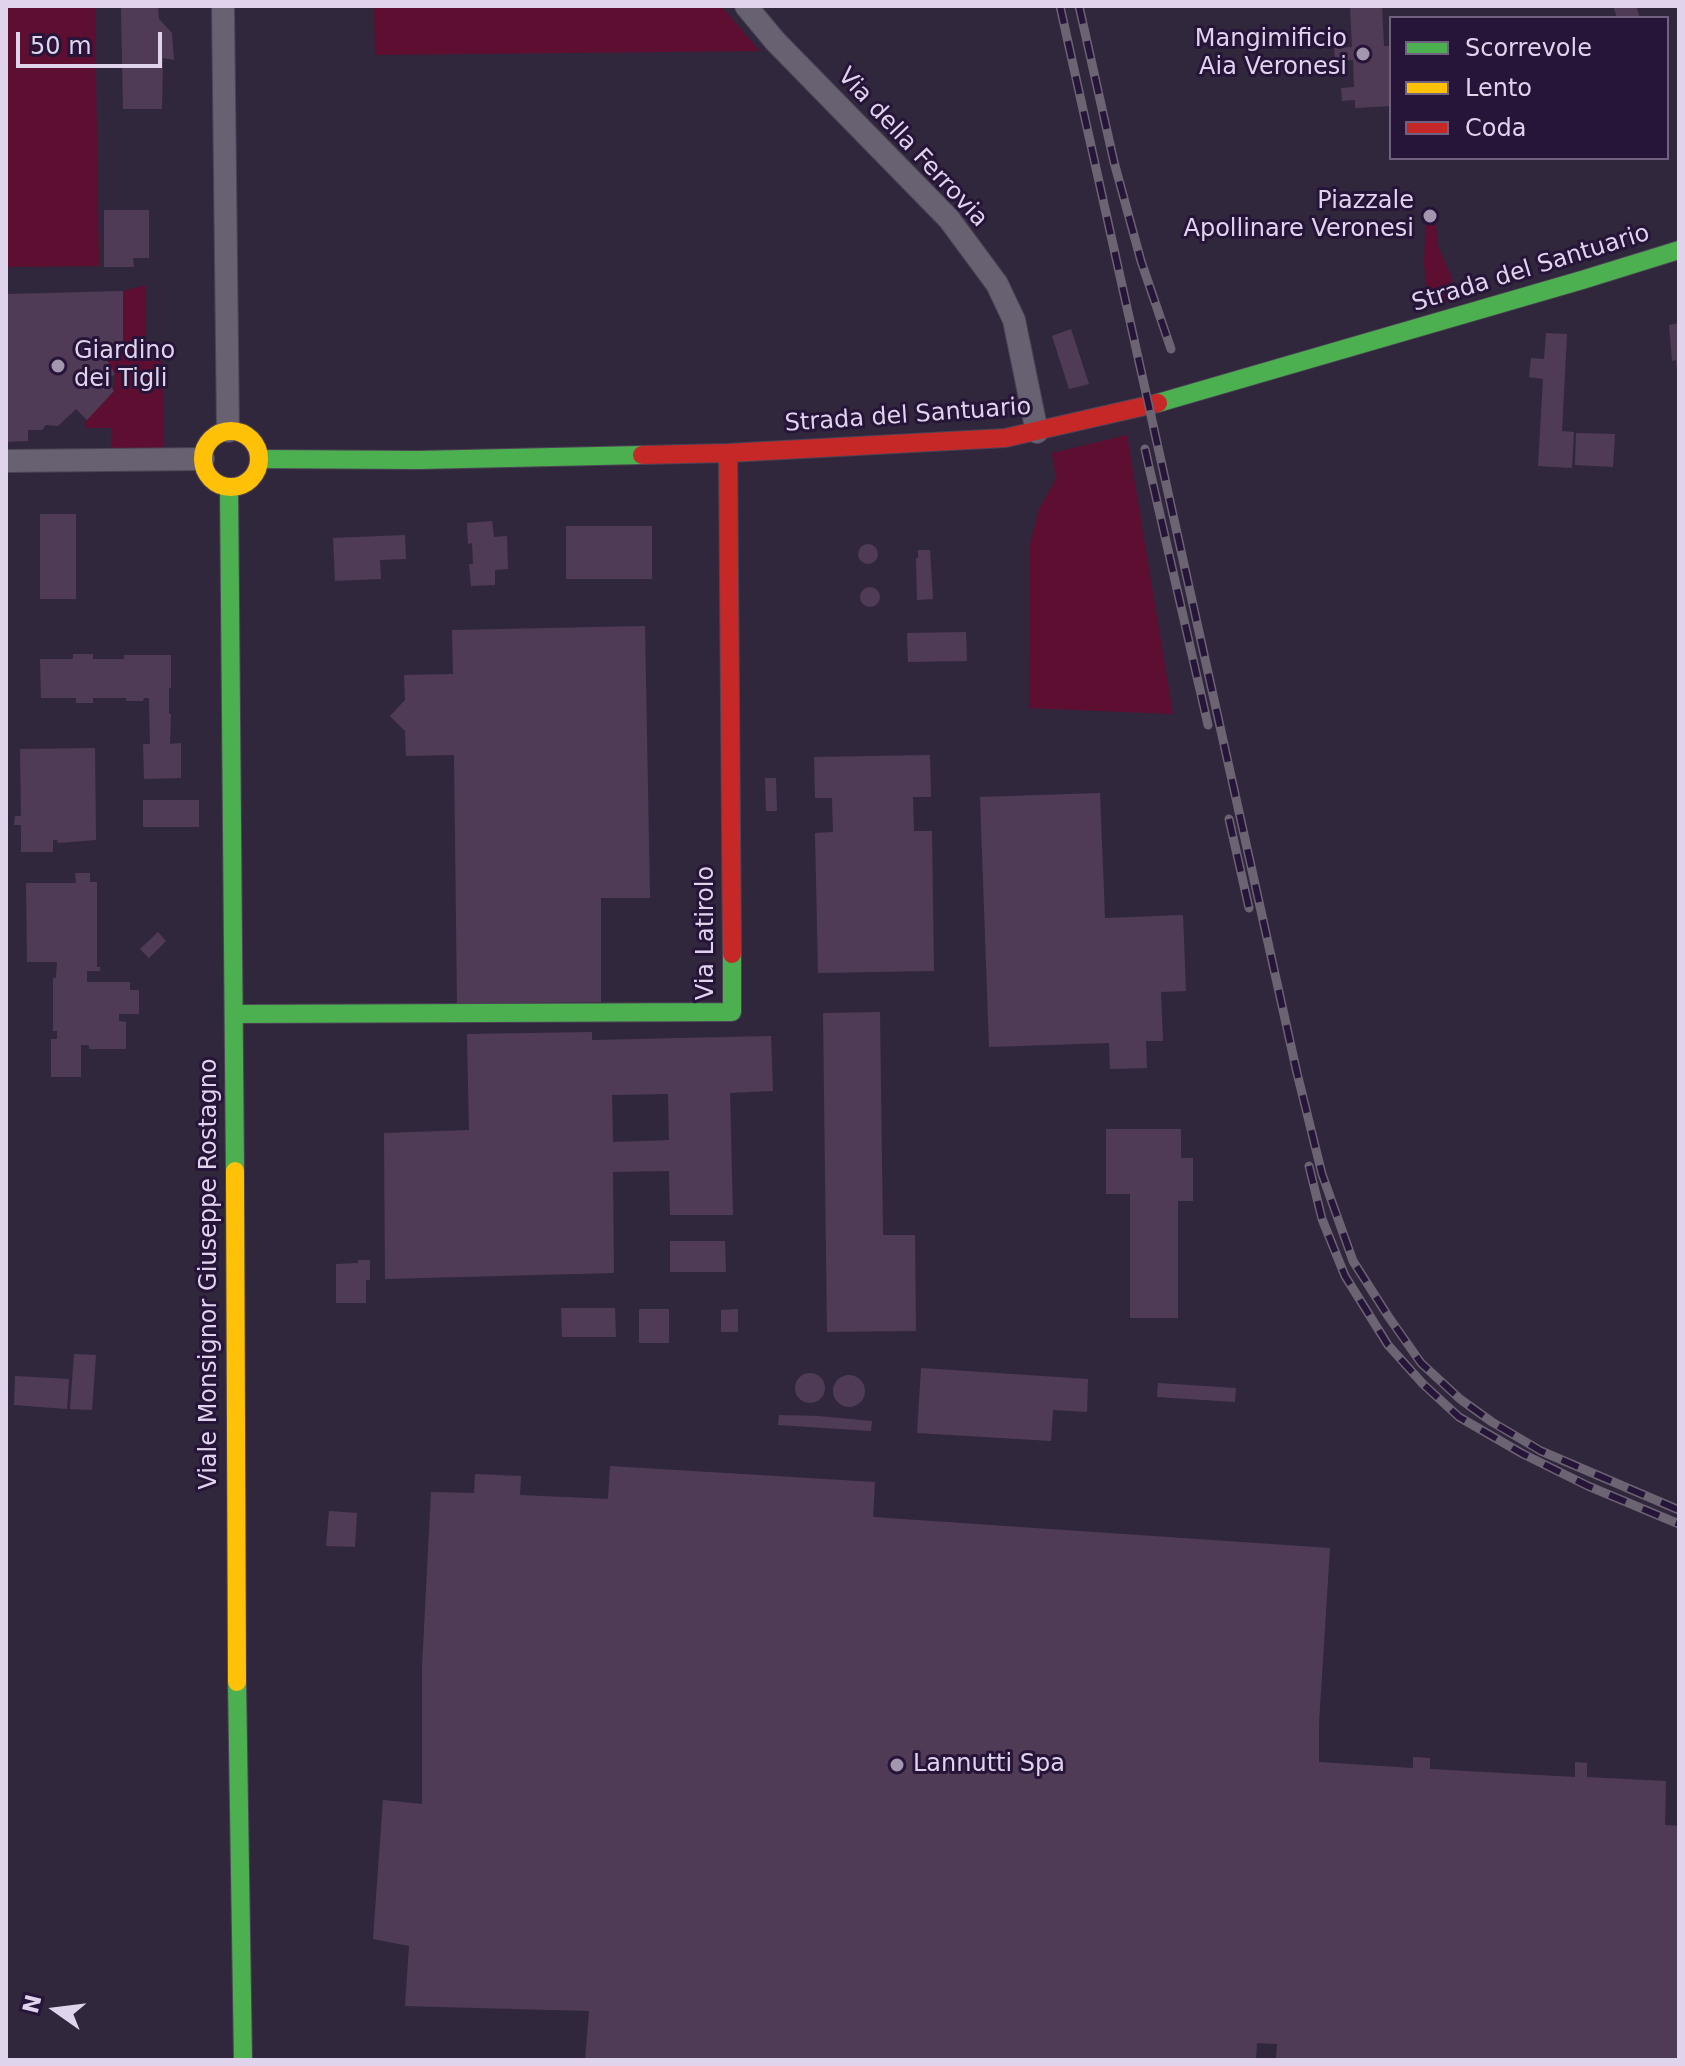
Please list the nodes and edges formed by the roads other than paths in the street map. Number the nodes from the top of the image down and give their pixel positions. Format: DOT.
graph roads {
  1 [pos="223,6"];
  2 [pos="746,6"];
  3 [pos="1679,250"];
  4 [pos="228,431"];
  5 [pos="1037,432"];
  6 [pos="728,453"];
  7 [pos="203,459"];
  8 [pos="259,459"];
  9 [pos="6,461"];
  10 [pos="229,487"];
  11 [pos="235,1014"];
  12 [pos="243,2060"];
  1 -- 4 [label="street"];
  2 -- 5 [label="street, Via della Ferrovia"];
  3 -- 5 [label="street, Strada del Santuario"];
  4 -- 7 [label="street"];
  4 -- 8 [label="street"];
  5 -- 6 [label="street, Strada del Santuario"];
  6 -- 8 [label="street, Strada del Santuario"];
  6 -- 11 [label="street, Via Latirolo"];
  7 -- 9 [label="street"];
  7 -- 10 [label="street"];
  8 -- 10 [label="street"];
  10 -- 11 [label="street, Viale Monsignor Giuseppe Rostagno"];
  11 -- 12 [label="street, Viale Monsignor Giuseppe Rostagno"];
}
